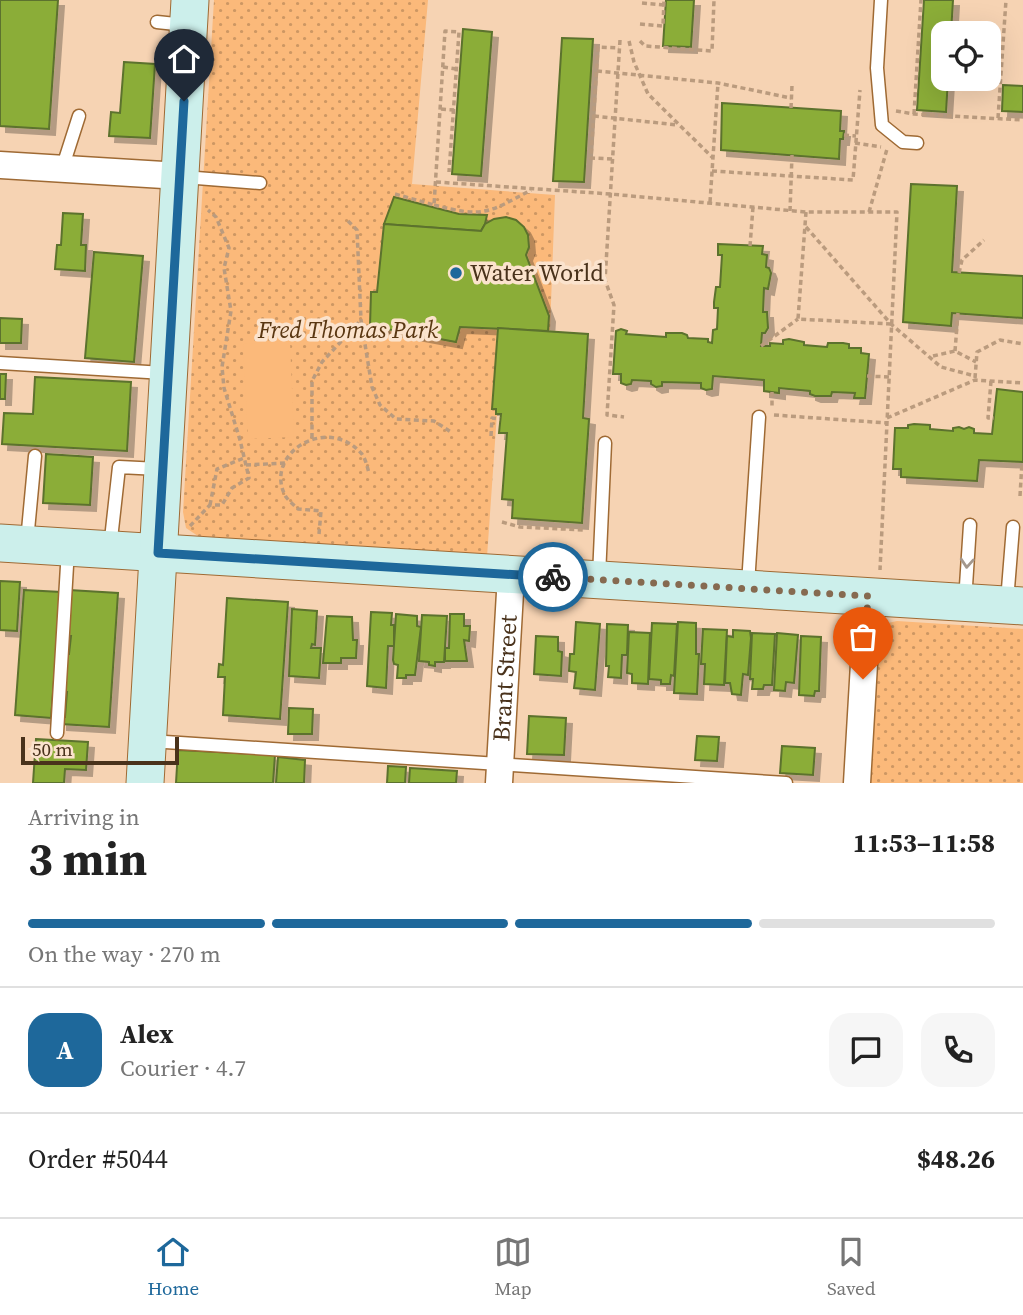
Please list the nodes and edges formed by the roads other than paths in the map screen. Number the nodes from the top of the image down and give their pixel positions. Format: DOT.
graph roads {
  1 [pos="881,0"];
  2 [pos="178,16"];
  3 [pos="79,116"];
  4 [pos="917,143"];
  5 [pos="0,165"];
  6 [pos="62,169"];
  7 [pos="180,176"];
  8 [pos="260,183"];
  9 [pos="0,363"];
  10 [pos="169,373"];
  11 [pos="766,416"];
  12 [pos="605,443"];
  13 [pos="35,456"];
  14 [pos="163,470"];
  15 [pos="970,524"];
  16 [pos="1013,527"];
  17 [pos="14,544"];
  18 [pos="68,547"];
  19 [pos="110,550"];
  20 [pos="158,553"];
  21 [pos="511,575"];
  22 [pos="598,580"];
  23 [pos="874,586"];
  24 [pos="748,589"];
  25 [pos="965,602"];
  26 [pos="1015,605"];
  27 [pos="57,733"];
  28 [pos="148,740"];
  29 [pos="499,773"];
  30 [pos="145,783"];
  31 [pos="786,783"];
  32 [pos="857,783"];
  1 -- 4 [label="lane"];
  2 -- 7 [label="main road"];
  3 -- 6 [label="lane"];
  5 -- 6 [label="street"];
  6 -- 7 [label="street"];
  7 -- 8 [label="lane"];
  7 -- 10 [label="main road"];
  9 -- 10 [label="lane"];
  10 -- 14 [label="main road"];
  11 -- 24 [label="lane"];
  12 -- 22 [label="lane"];
  13 -- 17 [label="lane"];
  14 -- 19 [label="lane"];
  14 -- 20 [label="main road"];
  15 -- 25 [label="lane, one-way"];
  16 -- 26 [label="lane"];
  17 -- 18 [label="main road"];
  18 -- 19 [label="main road"];
  18 -- 27 [label="lane"];
  19 -- 20 [label="main road"];
  20 -- 21 [label="main road"];
  20 -- 28 [label="main road"];
  21 -- 22 [label="main road"];
  21 -- 29 [label="street, Brant Street"];
  22 -- 24 [label="main road"];
  23 -- 24 [label="main road"];
  23 -- 25 [label="main road"];
  23 -- 32 [label="street"];
  25 -- 26 [label="main road"];
  28 -- 29 [label="lane"];
  28 -- 30 [label="main road"];
  29 -- 31 [label="lane"];
}
